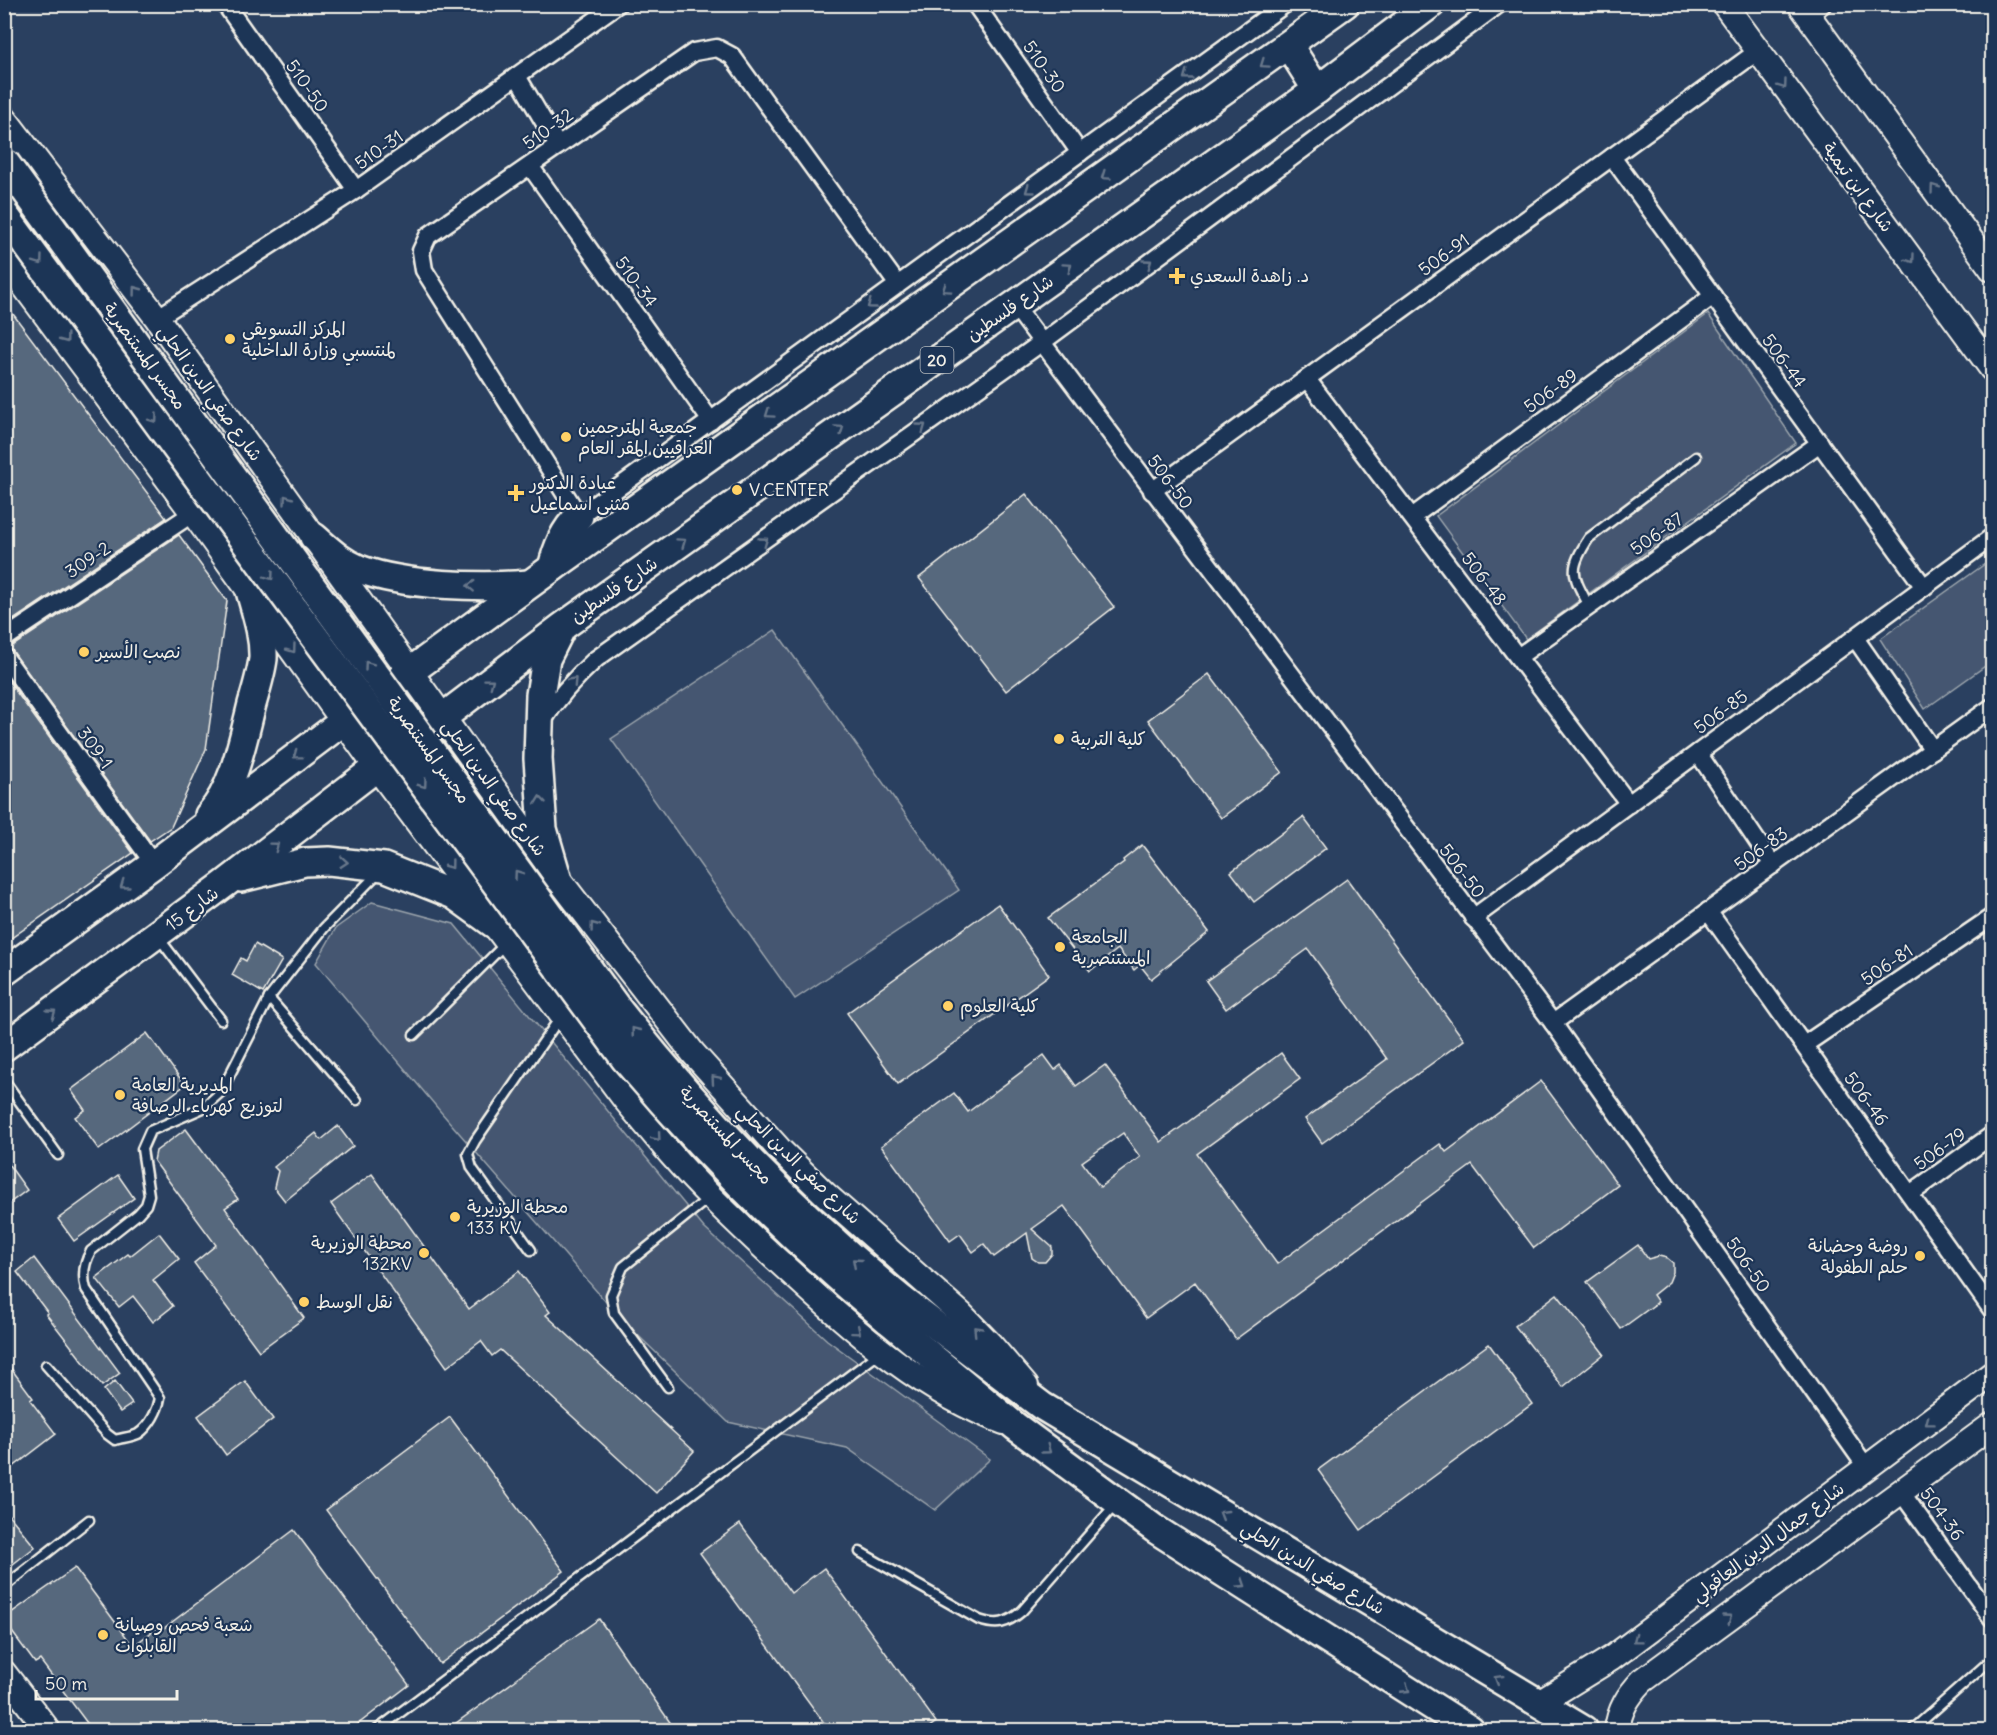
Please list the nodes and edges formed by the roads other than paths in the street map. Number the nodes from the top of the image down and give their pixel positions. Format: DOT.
graph roads {
  1 [pos="225,4"];
  2 [pos="618,4"];
  3 [pos="975,4"];
  4 [pos="1285,4"];
  5 [pos="1345,4"];
  6 [pos="1431,4"];
  7 [pos="1499,4"];
  8 [pos="1724,4"];
  9 [pos="1811,8"];
  10 [pos="1264,10"];
  11 [pos="1289,46"];
  12 [pos="1758,51"];
  13 [pos="517,76"];
  14 [pos="1317,90"];
  15 [pos="4,118"];
  16 [pos="558,146"];
  17 [pos="1080,153"];
  18 [pos="1612,157"];
  19 [pos="4,161"];
  20 [pos="530,166"];
  21 [pos="356,190"];
  22 [pos="4,214"];
  23 [pos="4,259"];
  24 [pos="1992,269"];
  25 [pos="898,285"];
  26 [pos="1713,296"];
  27 [pos="1014,305"];
  28 [pos="157,318"];
  29 [pos="1041,343"];
  30 [pos="1988,354"];
  31 [pos="1307,379"];
  32 [pos="711,420"];
  33 [pos="1820,443"];
  34 [pos="1696,457"];
  35 [pos="1152,491"];
  36 [pos="193,513"];
  37 [pos="579,516"];
  38 [pos="1412,517"];
  39 [pos="314,537"];
  40 [pos="1992,537"];
  41 [pos="552,568"];
  42 [pos="529,584"];
  43 [pos="1924,587"];
  44 [pos="250,591"];
  45 [pos="1589,606"];
  46 [pos="562,627"];
  47 [pos="1855,638"];
  48 [pos="4,639"];
  49 [pos="4,656"];
  50 [pos="1518,657"];
  51 [pos="403,676"];
  52 [pos="1992,707"];
  53 [pos="350,716"];
  54 [pos="437,722"];
  55 [pos="539,728"];
  56 [pos="1933,750"];
  57 [pos="1698,753"];
  58 [pos="384,763"];
  59 [pos="1629,804"];
  60 [pos="192,833"];
  61 [pos="154,864"];
  62 [pos="1773,865"];
  63 [pos="384,867"];
  64 [pos="557,877"];
  65 [pos="226,883"];
  66 [pos="1708,911"];
  67 [pos="1992,917"];
  68 [pos="1473,918"];
  69 [pos="501,933"];
  70 [pos="157,935"];
  71 [pos="4,972"];
  72 [pos="269,998"];
  73 [pos="562,1015"];
  74 [pos="221,1020"];
  75 [pos="1553,1023"];
  76 [pos="414,1035"];
  77 [pos="1804,1045"];
  78 [pos="4,1047"];
  79 [pos="4,1080"];
  80 [pos="630,1080"];
  81 [pos="357,1100"];
  82 [pos="630,1105"];
  83 [pos="1992,1135"];
  84 [pos="58,1155"];
  85 [pos="1910,1194"];
  86 [pos="710,1197"];
  87 [pos="531,1250"];
  88 [pos="895,1310"];
  89 [pos="1992,1310"];
  90 [pos="882,1351"];
  91 [pos="46,1365"];
  92 [pos="1992,1374"];
  93 [pos="668,1387"];
  94 [pos="1967,1393"];
  95 [pos="1042,1406"];
  96 [pos="1015,1426"];
  97 [pos="1991,1426"];
  98 [pos="1867,1468"];
  99 [pos="1901,1492"];
  100 [pos="1118,1502"];
  101 [pos="89,1520"];
  102 [pos="860,1552"];
  103 [pos="1731,1569"];
  104 [pos="4,1587"];
  105 [pos="1754,1599"];
  106 [pos="1675,1611"];
  107 [pos="1992,1618"];
  108 [pos="1698,1641"];
  109 [pos="1992,1659"];
  110 [pos="4,1673"];
  111 [pos="1539,1703"];
  112 [pos="48,1731"];
  113 [pos="377,1731"];
  114 [pos="1470,1731"];
  115 [pos="1584,1731"];
  116 [pos="1617,1731"];
  117 [pos="1912,1731"];
  1 -- 21 [label="street, 510-50"];
  2 -- 13 [label="street, 510-31"];
  3 -- 17 [label="street, 510-30"];
  4 -- 10 [label="street"];
  5 -- 11 [label="main road"];
  6 -- 14 [label="main road, شارع فلسطين / 20"];
  29 -- 7 [label="street, one-way"];
  8 -- 12 [label="street, شارع ابن تيمية"];
  24 -- 9 [label="street, one-way"];
  10 -- 17 [label="street, one-way"];
  11 -- 14 [label="main road"];
  11 -- 41 [label="main road, one-way"];
  12 -- 18 [label="street, 506-91"];
  12 -- 30 [label="street, شارع ابن تيمية, one-way"];
  13 -- 16 [label="street"];
  13 -- 21 [label="street, 510-31"];
  27 -- 14 [label="main road, شارع فلسطين / 20, one-way"];
  28 -- 15 [label="street, شارع صفي الدين الحلي, one-way"];
  16 -- 20 [label="street, 510-32"];
  16 -- 25 [label="street, 510-32"];
  17 -- 25 [label="street, one-way"];
  18 -- 26 [label="street, 506-44"];
  18 -- 31 [label="street, 506-91"];
  88 -- 19 [label="main road, مجسر المستنصرية, one-way, bridge"];
  20 -- 32 [label="street, 510-34"];
  20 -- 37 [label="street, 510-32"];
  21 -- 28 [label="street, 510-31"];
  22 -- 88 [label="main road, مجسر المستنصرية, one-way, bridge"];
  23 -- 36 [label="street, one-way"];
  25 -- 32 [label="street, one-way"];
  26 -- 33 [label="street, 506-44"];
  26 -- 38 [label="street, 506-89"];
  27 -- 29 [label="street, 506-50"];
  46 -- 27 [label="main road, شارع فلسطين / 20, one-way"];
  39 -- 28 [label="street, شارع صفي الدين الحلي, one-way"];
  29 -- 35 [label="street, 506-50"];
  55 -- 29 [label="street, one-way"];
  31 -- 35 [label="street, 506-91"];
  31 -- 38 [label="street, 506-48"];
  32 -- 37 [label="street"];
  33 -- 43 [label="street, 506-44"];
  33 -- 45 [label="street, 506-87"];
  34 -- 45 [label="lane"];
  35 -- 68 [label="street, 506-50"];
  36 -- 44 [label="street"];
  36 -- 48 [label="street, 309-2"];
  37 -- 41 [label="main road"];
  38 -- 50 [label="street, 506-48"];
  42 -- 39 [label="main road, one-way"];
  39 -- 51 [label="street, شارع صفي الدين الحلي"];
  40 -- 43 [label="street, 506-85"];
  41 -- 42 [label="main road"];
  42 -- 51 [label="main road"];
  43 -- 47 [label="street, 506-85"];
  44 -- 53 [label="street, one-way"];
  44 -- 60 [label="main road"];
  45 -- 50 [label="street, 506-87"];
  54 -- 46 [label="main road, شارع فلسطين / 20, one-way"];
  46 -- 55 [label="main road"];
  47 -- 56 [label="street"];
  47 -- 57 [label="street, 506-85"];
  49 -- 61 [label="street, 309-1"];
  50 -- 59 [label="street, 506-48"];
  51 -- 54 [label="street, شارع صفي الدين الحلي"];
  52 -- 56 [label="street, 506-83"];
  53 -- 58 [label="street"];
  53 -- 60 [label="main road, one-way"];
  54 -- 64 [label="street, شارع صفي الدين الحلي"];
  64 -- 55 [label="main road, one-way"];
  56 -- 62 [label="street, 506-83"];
  57 -- 59 [label="street, 506-85"];
  57 -- 62 [label="street"];
  65 -- 58 [label="main road, شارع 15, one-way"];
  58 -- 69 [label="street, one-way"];
  59 -- 68 [label="street, 506-85"];
  60 -- 61 [label="main road"];
  61 -- 71 [label="main road, one-way"];
  62 -- 66 [label="street, 506-83"];
  65 -- 63 [label="main road, one-way"];
  63 -- 69 [label="main road"];
  63 -- 72 [label="lane"];
  95 -- 64 [label="street, شارع صفي الدين الحلي, one-way"];
  65 -- 70 [label="main road, شارع 15"];
  66 -- 75 [label="street, 506-83"];
  66 -- 77 [label="street, 506-46"];
  67 -- 77 [label="street, 506-81"];
  68 -- 75 [label="street, 506-50"];
  69 -- 73 [label="street"];
  69 -- 76 [label="lane"];
  70 -- 74 [label="lane"];
  78 -- 70 [label="main road, شارع 15, one-way"];
  72 -- 81 [label="lane"];
  72 -- 91 [label="lane"];
  73 -- 82 [label="street"];
  73 -- 87 [label="lane"];
  75 -- 98 [label="street, 506-50"];
  77 -- 85 [label="street, 506-46"];
  79 -- 84 [label="lane"];
  80 -- 82 [label="street"];
  82 -- 86 [label="street, one-way"];
  83 -- 85 [label="street, 506-79"];
  85 -- 89 [label="street, 506-46"];
  86 -- 90 [label="street, one-way"];
  86 -- 93 [label="lane"];
  88 -- 95 [label="main road, شارع صفي الدين الحلي"];
  88 -- 96 [label="main road"];
  90 -- 96 [label="street"];
  90 -- 113 [label="lane"];
  92 -- 94 [label="street, شارع جمال الدين العاقولي"];
  94 -- 97 [label="street"];
  94 -- 98 [label="street, شارع جمال الدين العاقولي, one-way"];
  111 -- 95 [label="main road, شارع صفي الدين الحلي, one-way"];
  96 -- 100 [label="main road, one-way"];
  97 -- 99 [label="street, شارع جمال الدين العاقولي"];
  98 -- 103 [label="street, شارع جمال الدين العاقولي"];
  99 -- 105 [label="street, شارع جمال الدين العاقولي"];
  99 -- 107 [label="street, 504-36"];
  100 -- 102 [label="lane"];
  100 -- 114 [label="main road, one-way"];
  101 -- 104 [label="lane"];
  103 -- 105 [label="street"];
  103 -- 106 [label="street, شارع جمال الدين العاقولي"];
  108 -- 105 [label="street, شارع جمال الدين العاقولي, one-way"];
  106 -- 108 [label="street"];
  106 -- 111 [label="street, شارع جمال الدين العاقولي, one-way"];
  108 -- 116 [label="street, شارع جمال الدين العاقولي"];
  109 -- 117 [label="lane"];
  110 -- 112 [label="street"];
  111 -- 115 [label="main road, شارع صفي الدين الحلي"];
}
